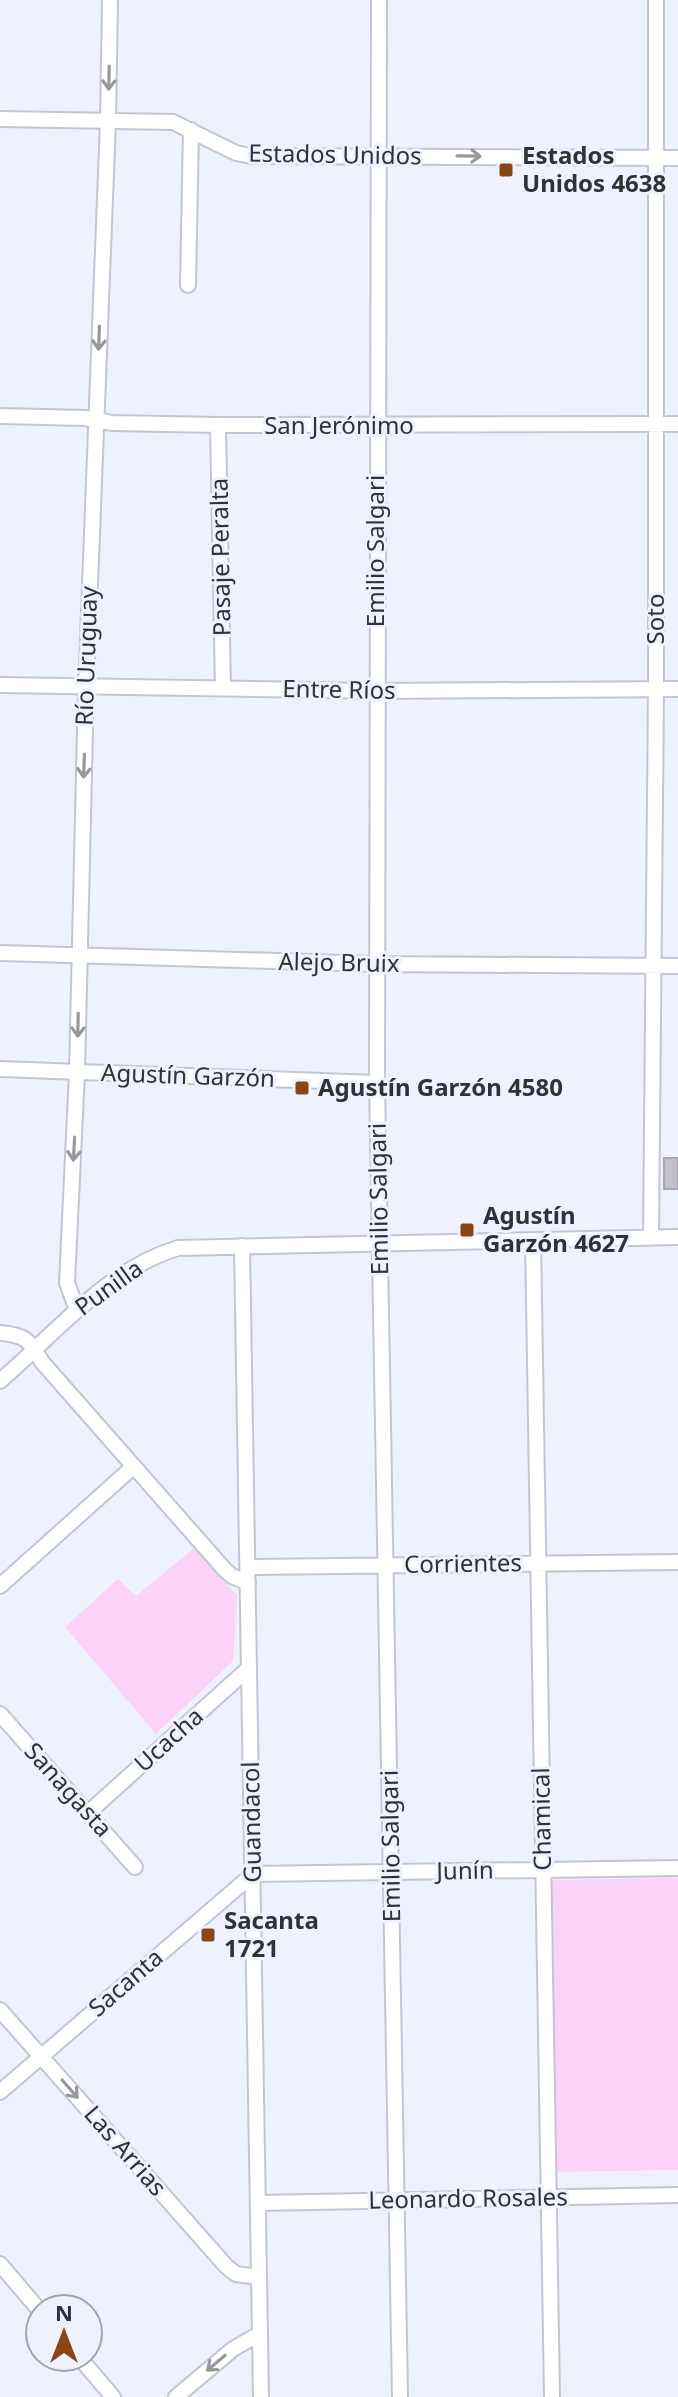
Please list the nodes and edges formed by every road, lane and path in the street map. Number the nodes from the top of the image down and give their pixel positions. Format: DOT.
graph roads {
  1 [pos="110,0"];
  2 [pos="379,0"];
  3 [pos="656,0"];
  4 [pos="0,119"];
  5 [pos="108,121"];
  6 [pos="191,130"];
  7 [pos="379,156"];
  8 [pos="656,158"];
  9 [pos="678,158"];
  10 [pos="188,285"];
  11 [pos="0,416"];
  12 [pos="96,420"];
  13 [pos="678,424"];
  14 [pos="218,425"];
  15 [pos="656,425"];
  16 [pos="377,427"];
  17 [pos="0,685"];
  18 [pos="86,688"];
  19 [pos="223,688"];
  20 [pos="656,689"];
  21 [pos="678,689"];
  22 [pos="376,691"];
  23 [pos="0,953"];
  24 [pos="79,955"];
  25 [pos="379,964"];
  26 [pos="652,966"];
  27 [pos="678,966"];
  28 [pos="0,1069"];
  29 [pos="77,1072"];
  30 [pos="377,1083"];
  31 [pos="678,1237"];
  32 [pos="651,1238"];
  33 [pos="533,1240"];
  34 [pos="380,1243"];
  35 [pos="242,1246"];
  36 [pos="77,1310"];
  37 [pos="0,1333"];
  38 [pos="35,1351"];
  39 [pos="0,1381"];
  40 [pos="133,1467"];
  41 [pos="678,1562"];
  42 [pos="538,1563"];
  43 [pos="387,1565"];
  44 [pos="248,1567"];
  45 [pos="248,1583"];
  46 [pos="0,1586"];
  47 [pos="249,1668"];
  48 [pos="0,1714"];
  49 [pos="88,1813"];
  50 [pos="135,1867"];
  51 [pos="678,1868"];
  52 [pos="543,1870"];
  53 [pos="392,1873"];
  54 [pos="253,1874"];
  55 [pos="0,2010"];
  56 [pos="41,2056"];
  57 [pos="0,2092"];
  58 [pos="678,2195"];
  59 [pos="549,2197"];
  60 [pos="397,2200"];
  61 [pos="258,2203"];
  62 [pos="0,2264"];
  63 [pos="259,2277"];
  64 [pos="25,2293"];
  65 [pos="259,2334"];
  66 [pos="93,2373"];
  67 [pos="113,2397"];
  68 [pos="176,2397"];
  69 [pos="261,2397"];
  70 [pos="400,2397"];
  71 [pos="552,2397"];
  1 -- 5 [label="street, Río Uruguay, one-way"];
  2 -- 7 [label="street, Emilio Salgari"];
  3 -- 8 [label="street, Soto"];
  4 -- 5 [label="street, Estados Unidos"];
  5 -- 6 [label="street, Estados Unidos"];
  5 -- 12 [label="street, Río Uruguay, one-way"];
  6 -- 7 [label="street, Estados Unidos"];
  6 -- 10 [label="street"];
  7 -- 8 [label="street, Estados Unidos, one-way"];
  7 -- 16 [label="street, Emilio Salgari"];
  8 -- 9 [label="street, Estados Unidos"];
  8 -- 15 [label="street, Soto"];
  11 -- 12 [label="street, San Jerónimo"];
  12 -- 14 [label="street, San Jerónimo"];
  12 -- 18 [label="street, Río Uruguay"];
  13 -- 15 [label="street, San Jerónimo"];
  14 -- 16 [label="street, San Jerónimo"];
  14 -- 19 [label="street, Pasaje Peralta"];
  15 -- 16 [label="street, San Jerónimo"];
  15 -- 20 [label="street, Soto"];
  16 -- 22 [label="street, Emilio Salgari"];
  17 -- 18 [label="street, Entre Ríos"];
  18 -- 19 [label="street, Entre Ríos"];
  18 -- 24 [label="street, Río Uruguay, one-way"];
  19 -- 22 [label="street, Entre Ríos"];
  20 -- 21 [label="street, Entre Ríos"];
  20 -- 22 [label="street, Entre Ríos"];
  20 -- 26 [label="street, Soto"];
  22 -- 25 [label="street, Emilio Salgari"];
  23 -- 24 [label="street, Alejo Bruix"];
  24 -- 25 [label="street, Alejo Bruix"];
  24 -- 29 [label="street, Río Uruguay, one-way"];
  25 -- 26 [label="street, Alejo Bruix"];
  25 -- 30 [label="street, Emilio Salgari"];
  26 -- 27 [label="street, Alejo Bruix"];
  26 -- 32 [label="street, Soto"];
  28 -- 29 [label="street, Agustín Garzón"];
  29 -- 30 [label="street, Agustín Garzón"];
  29 -- 36 [label="street, Río Uruguay, one-way"];
  30 -- 34 [label="street, Emilio Salgari"];
  31 -- 32 [label="street"];
  32 -- 33 [label="street"];
  33 -- 34 [label="street"];
  33 -- 42 [label="street, Chamical"];
  34 -- 35 [label="street"];
  34 -- 43 [label="street, Emilio Salgari"];
  35 -- 36 [label="street, Punilla"];
  35 -- 44 [label="street, Guandacol"];
  36 -- 38 [label="street, Punilla"];
  37 -- 38 [label="street"];
  38 -- 39 [label="street, Punilla"];
  38 -- 40 [label="street"];
  40 -- 45 [label="street"];
  40 -- 46 [label="street"];
  41 -- 42 [label="street, Corrientes"];
  42 -- 43 [label="street, Corrientes"];
  42 -- 52 [label="street, Chamical"];
  43 -- 44 [label="street, Corrientes"];
  43 -- 53 [label="street, Emilio Salgari"];
  44 -- 45 [label="street, Guandacol"];
  45 -- 47 [label="street, Guandacol"];
  47 -- 49 [label="street, Ucacha"];
  47 -- 54 [label="street, Guandacol"];
  48 -- 49 [label="street, Sanagasta"];
  49 -- 50 [label="street, Sanagasta"];
  51 -- 52 [label="street, Junín"];
  52 -- 53 [label="street, Junín"];
  52 -- 59 [label="street, Chamical"];
  53 -- 54 [label="street, Junín"];
  53 -- 60 [label="street, Emilio Salgari"];
  54 -- 56 [label="street, Sacanta"];
  54 -- 61 [label="street, Guandacol"];
  55 -- 56 [label="street, Las Arrias"];
  56 -- 57 [label="street, Sacanta"];
  56 -- 63 [label="street, Las Arrias, one-way"];
  58 -- 59 [label="street, Leonardo Rosales"];
  59 -- 60 [label="street, Leonardo Rosales"];
  59 -- 71 [label="street, Chamical"];
  60 -- 61 [label="street, Leonardo Rosales"];
  60 -- 70 [label="street, Emilio Salgari"];
  61 -- 63 [label="street, Guandacol"];
  62 -- 64 [label="street"];
  63 -- 65 [label="street, Guandacol"];
  65 -- 68 [label="street, one-way"];
  65 -- 69 [label="street, Guandacol"];
  66 -- 67 [label="street"];
}
